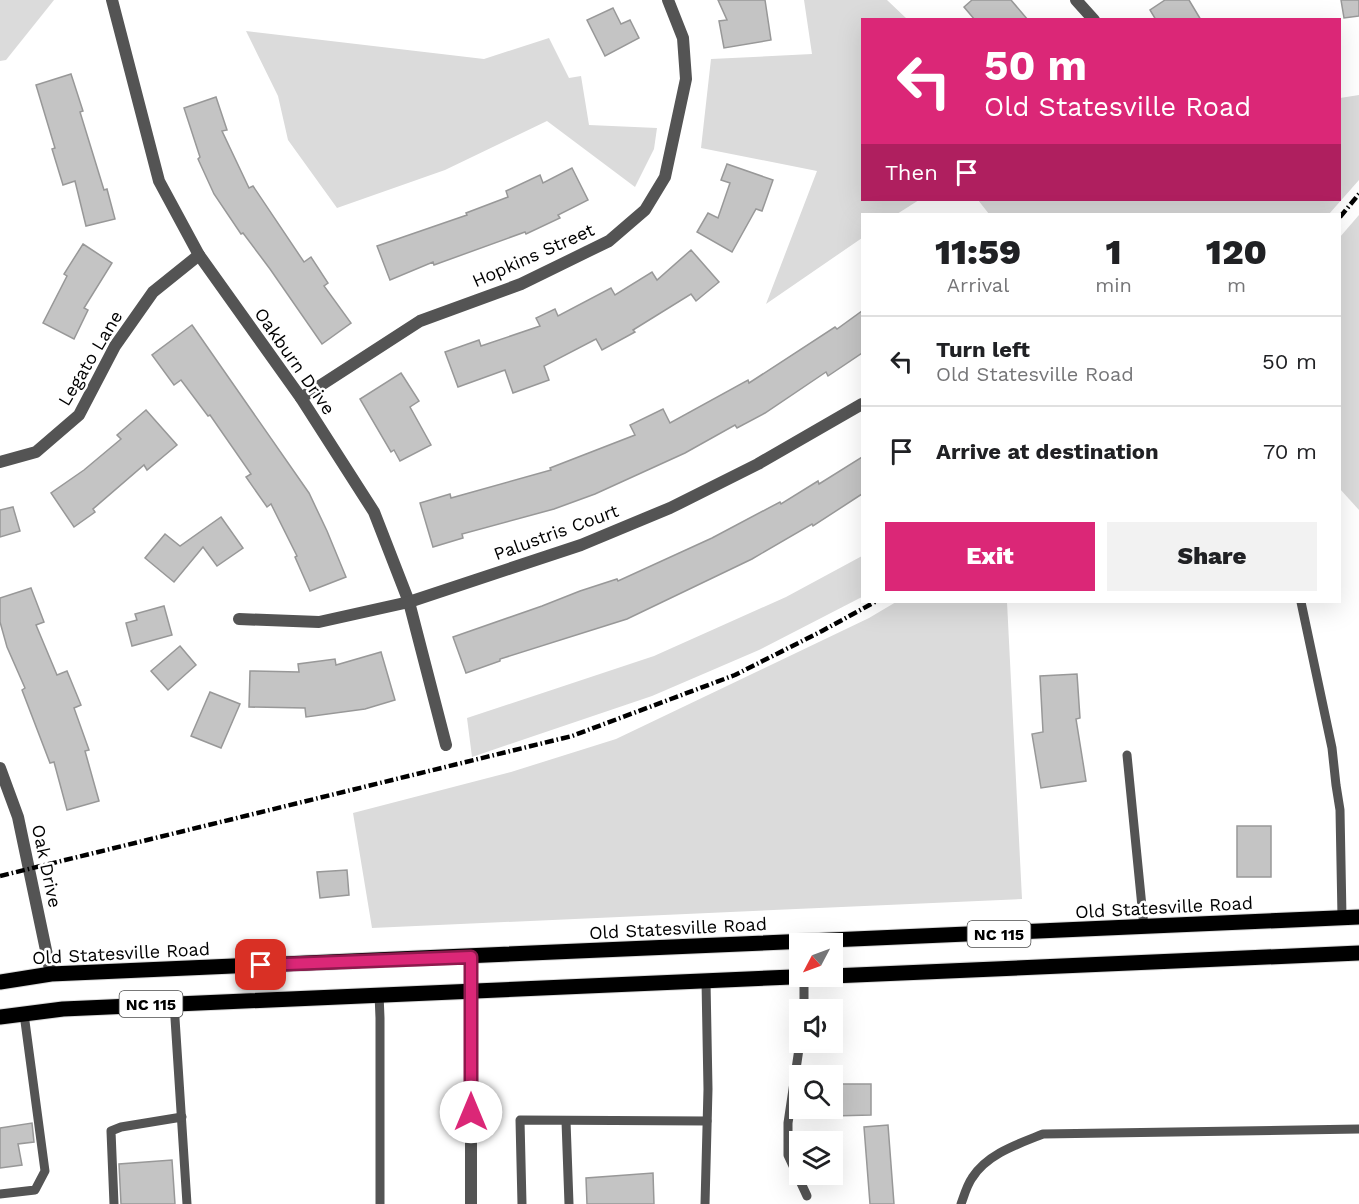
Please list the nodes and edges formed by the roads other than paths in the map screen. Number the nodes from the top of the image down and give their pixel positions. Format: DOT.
graph roads {
  1 [pos="112,0"];
  2 [pos="668,0"];
  3 [pos="1076,0"];
  4 [pos="1092,18"];
  5 [pos="199,255"];
  6 [pos="301,398"];
  7 [pos="861,405"];
  8 [pos="0,462"];
  9 [pos="409,603"];
  10 [pos="1301,603"];
  11 [pos="239,619"];
  12 [pos="446,745"];
  13 [pos="1127,755"];
  14 [pos="0,768"];
  15 [pos="1342,917"];
  16 [pos="1359,917"];
  17 [pos="1144,927"];
  18 [pos="1359,953"];
  19 [pos="471,957"];
  20 [pos="51,974"];
  21 [pos="843,976"];
  22 [pos="789,978"];
  23 [pos="0,981"];
  24 [pos="706,981"];
  25 [pos="471,990"];
  26 [pos="379,994"];
  27 [pos="174,1003"];
  28 [pos="24,1014"];
  29 [pos="0,1017"];
  30 [pos="798,1053"];
  31 [pos="182,1117"];
  32 [pos="566,1120"];
  33 [pos="707,1121"];
  34 [pos="1359,1129"];
  35 [pos="0,1194"];
  36 [pos="807,1196"];
  37 [pos="114,1204"];
  38 [pos="188,1204"];
  39 [pos="380,1204"];
  40 [pos="471,1204"];
  41 [pos="522,1204"];
  42 [pos="569,1204"];
  43 [pos="705,1204"];
  44 [pos="961,1204"];
  1 -- 5 [label="street, Oakburn Drive"];
  2 -- 6 [label="street, Hopkins Street"];
  3 -- 4 [label="street"];
  5 -- 6 [label="street, Oakburn Drive"];
  5 -- 8 [label="street, Legato Lane"];
  6 -- 9 [label="street, Oakburn Drive"];
  7 -- 9 [label="street, Palustris Court"];
  9 -- 11 [label="street, Palustris Court"];
  9 -- 12 [label="street, Oakburn Drive"];
  10 -- 15 [label="lane"];
  13 -- 17 [label="lane"];
  14 -- 20 [label="street, Oak Drive"];
  15 -- 16 [label="main road, Old Statesville Road / NC 115"];
  15 -- 17 [label="main road, Old Statesville Road / NC 115"];
  17 -- 19 [label="main road, Old Statesville Road / NC 115"];
  18 -- 21 [label="main road, NC 115"];
  19 -- 20 [label="main road, Old Statesville Road / NC 115"];
  19 -- 25 [label="street"];
  20 -- 23 [label="main road, Old Statesville Road / NC 115"];
  22 -- 24 [label="main road, NC 115"];
  24 -- 25 [label="main road, NC 115"];
  24 -- 33 [label="lane"];
  25 -- 26 [label="main road, NC 115"];
  25 -- 40 [label="street"];
  26 -- 27 [label="main road, NC 115"];
  26 -- 39 [label="lane"];
  27 -- 28 [label="main road, NC 115"];
  27 -- 31 [label="lane"];
  28 -- 29 [label="main road, NC 115"];
  28 -- 35 [label="lane"];
  30 -- 36 [label="lane"];
  31 -- 37 [label="lane"];
  31 -- 38 [label="lane"];
  32 -- 33 [label="lane"];
  32 -- 41 [label="lane"];
  32 -- 42 [label="lane"];
  33 -- 43 [label="lane"];
  34 -- 44 [label="lane"];
}
